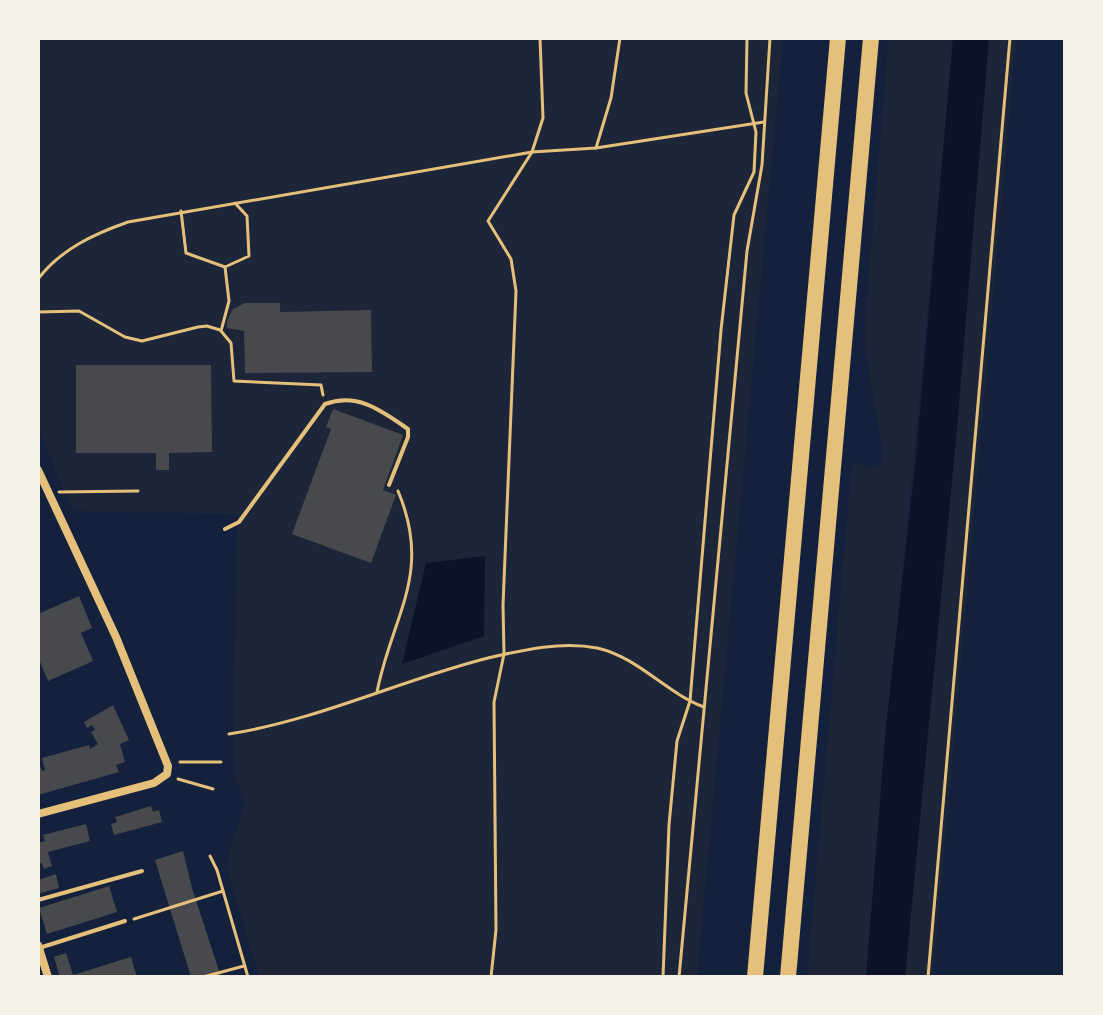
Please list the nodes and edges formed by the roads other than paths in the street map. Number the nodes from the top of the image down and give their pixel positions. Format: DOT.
graph roads {
  1 [pos="838,38"];
  2 [pos="871,38"];
  3 [pos="38,470"];
  4 [pos="389,485"];
  5 [pos="225,529"];
  6 [pos="38,814"];
  7 [pos="142,871"];
  8 [pos="38,900"];
  9 [pos="125,921"];
  10 [pos="38,947"];
  11 [pos="48,977"];
  12 [pos="755,977"];
  13 [pos="788,977"];
  1 -- 12 [label="highway"];
  2 -- 13 [label="highway"];
  3 -- 6 [label="street"];
  4 -- 5 [label="lane"];
  7 -- 8 [label="lane"];
  9 -- 10 [label="lane"];
  10 -- 11 [label="street"];
}
